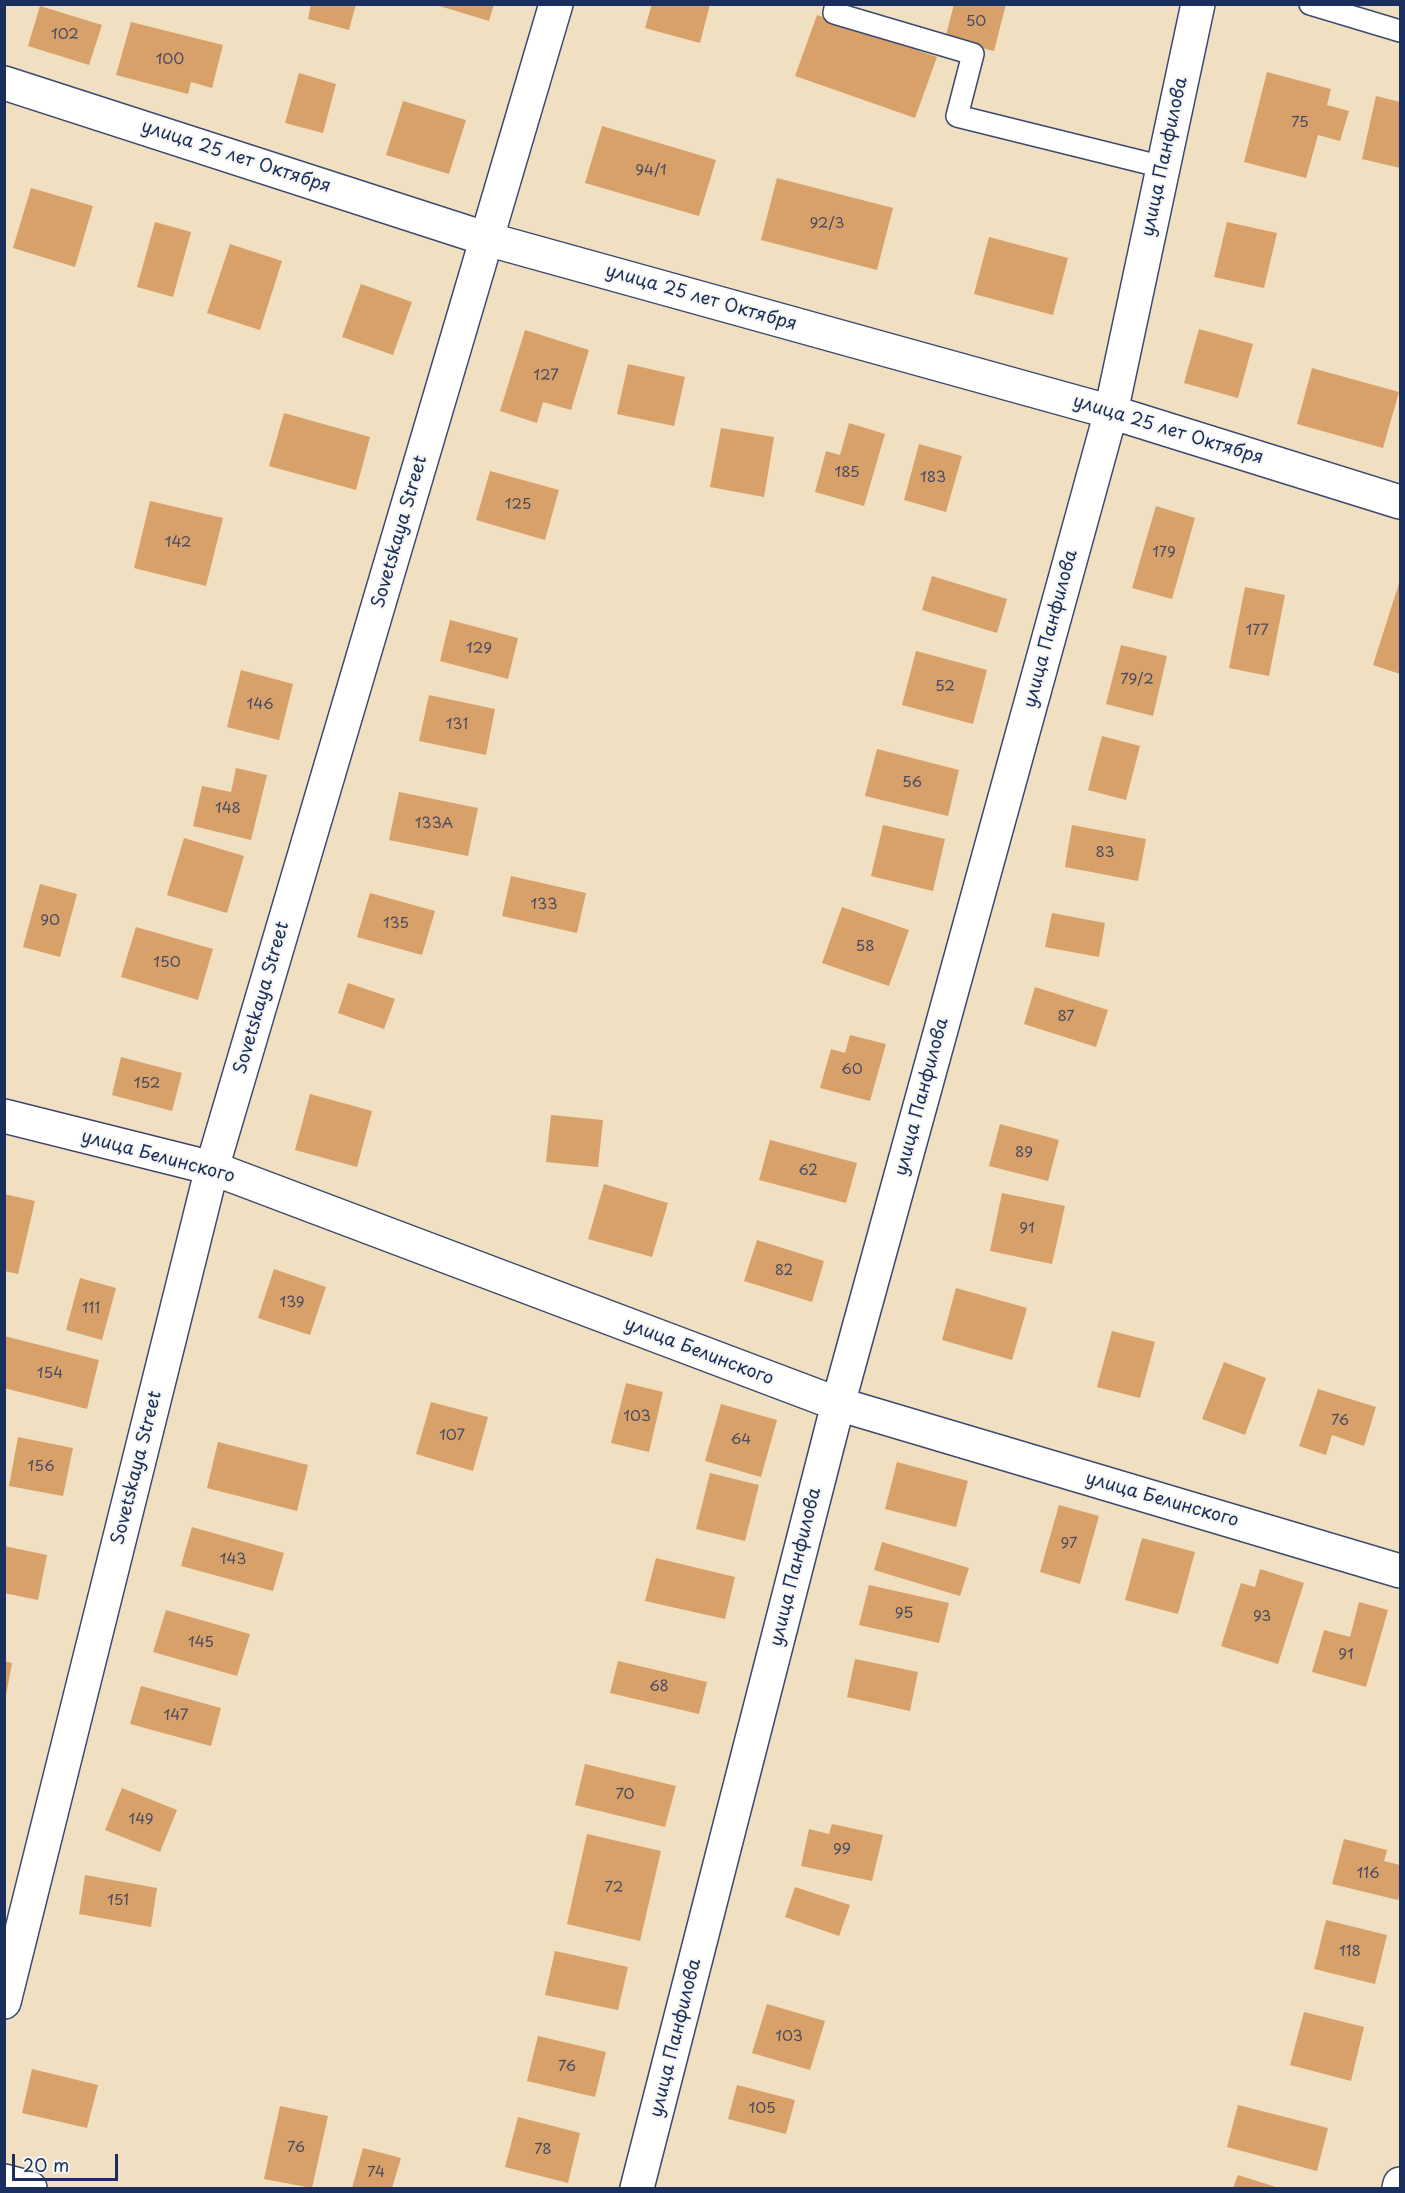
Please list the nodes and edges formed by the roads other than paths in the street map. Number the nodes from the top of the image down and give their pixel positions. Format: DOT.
graph roads {
  1 [pos="556,4"];
  2 [pos="836,4"];
  3 [pos="1198,4"];
  4 [pos="1310,4"];
  5 [pos="1401,31"];
  6 [pos="4,82"];
  7 [pos="1163,167"];
  8 [pos="487,239"];
  9 [pos="1111,412"];
  10 [pos="1401,502"];
  11 [pos="4,1116"];
  12 [pos="212,1168"];
  13 [pos="838,1404"];
  14 [pos="1401,1571"];
  15 [pos="4,2002"];
  16 [pos="4,2181"];
  17 [pos="1401,2184"];
  18 [pos="30,2188"];
  19 [pos="637,2188"];
  20 [pos="1399,2188"];
  1 -- 8 [label="street, Sovetskaya Street"];
  2 -- 7 [label="lane"];
  3 -- 7 [label="street, улица Панфилова"];
  4 -- 5 [label="lane"];
  6 -- 8 [label="street, улица 25 лет Октября"];
  7 -- 9 [label="street, улица Панфилова"];
  8 -- 9 [label="street, улица 25 лет Октября"];
  8 -- 12 [label="street, Sovetskaya Street"];
  9 -- 10 [label="street, улица 25 лет Октября"];
  9 -- 13 [label="street, улица Панфилова"];
  11 -- 12 [label="street, улица Белинского"];
  12 -- 13 [label="street, улица Белинского"];
  12 -- 15 [label="street, Sovetskaya Street"];
  13 -- 14 [label="street, улица Белинского"];
  13 -- 19 [label="street, улица Панфилова"];
  16 -- 18 [label="street"];
  17 -- 20 [label="street"];
}
